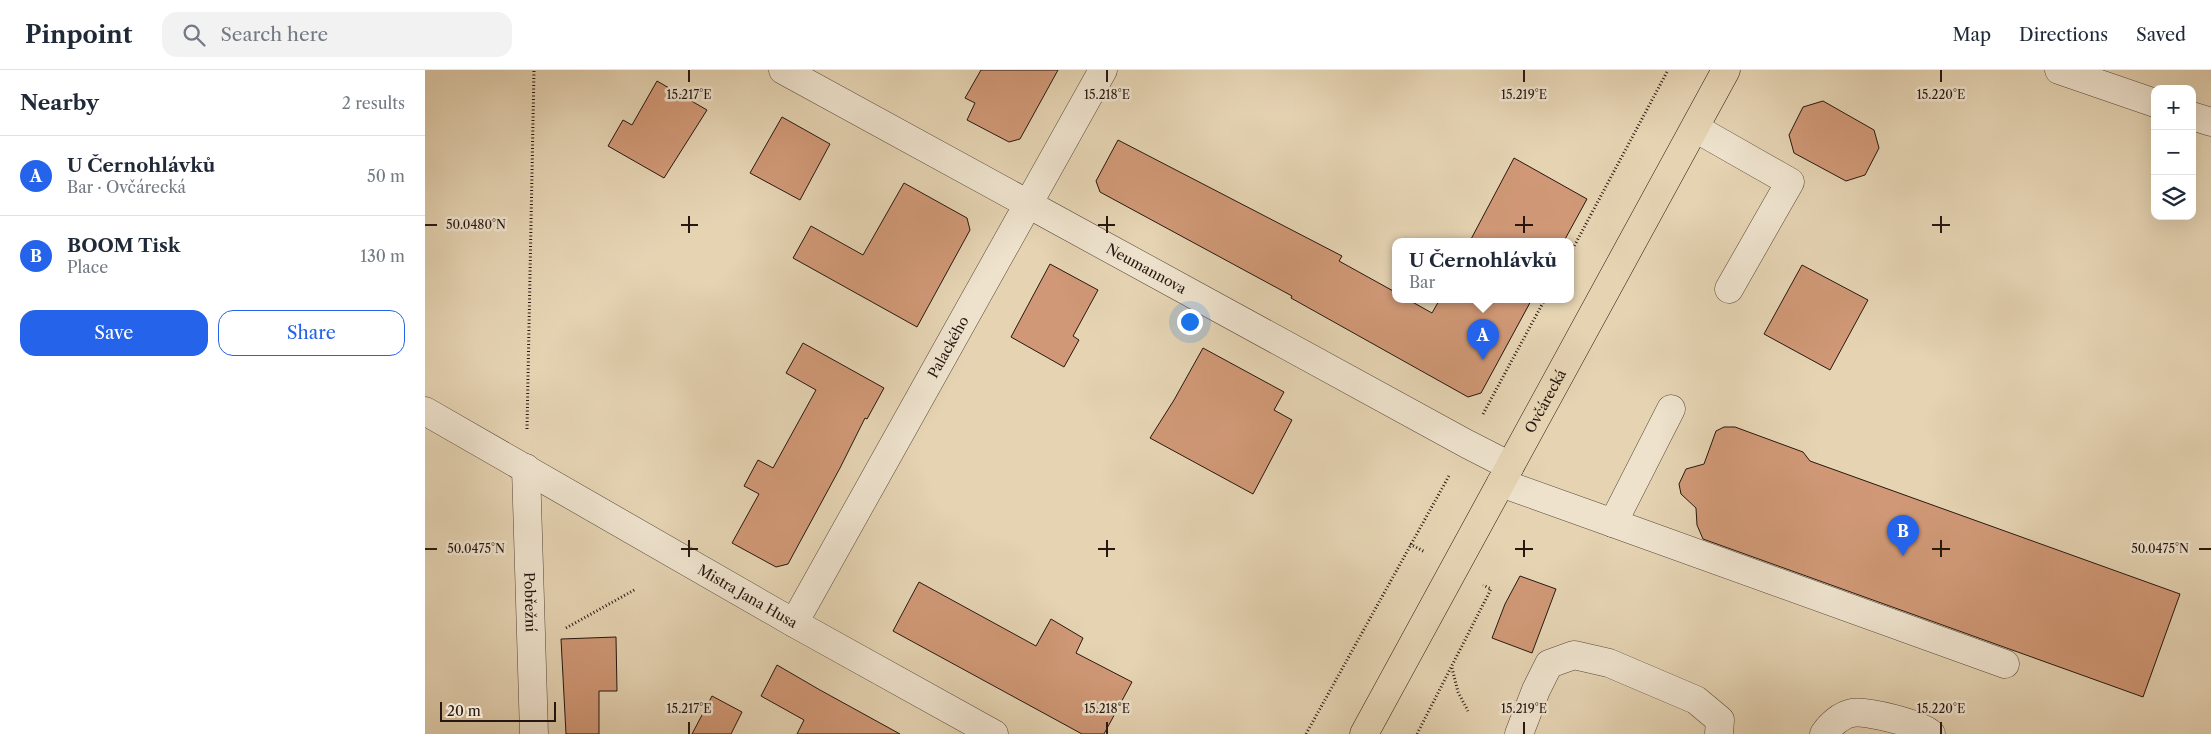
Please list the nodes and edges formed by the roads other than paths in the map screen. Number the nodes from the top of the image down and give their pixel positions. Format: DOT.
graph roads {
  1 [pos="783,70"];
  2 [pos="1103,70"];
  3 [pos="1726,70"];
  4 [pos="2059,70"];
  5 [pos="2151,102"];
  6 [pos="2196,117"];
  7 [pos="2211,122"];
  8 [pos="1695,128"];
  9 [pos="1028,204"];
  10 [pos="1729,289"];
  11 [pos="1671,409"];
  12 [pos="425,411"];
  13 [pos="526,468"];
  14 [pos="1505,474"];
  15 [pos="1613,523"];
  16 [pos="794,623"];
  17 [pos="2005,664"];
  18 [pos="534,734"];
  19 [pos="994,734"];
  20 [pos="1364,734"];
  21 [pos="1519,734"];
  22 [pos="1719,734"];
  23 [pos="1824,734"];
  24 [pos="1931,734"];
  1 -- 9 [label="street, Neumannova"];
  2 -- 9 [label="street, Palackého"];
  3 -- 8 [label="main road, Ovčárecká"];
  4 -- 5 [label="street"];
  6 -- 7 [label="street"];
  8 -- 10 [label="street"];
  8 -- 14 [label="main road, Ovčárecká"];
  9 -- 14 [label="street, Neumannova"];
  9 -- 16 [label="street, Palackého"];
  11 -- 15 [label="street"];
  12 -- 13 [label="street, Mistra Jana Husa"];
  13 -- 16 [label="street, Mistra Jana Husa"];
  13 -- 18 [label="street, Pobřežní"];
  14 -- 15 [label="street, Neumannova"];
  14 -- 20 [label="main road, Ovčárecká"];
  15 -- 17 [label="street, Neumannova"];
  16 -- 19 [label="street, Mistra Jana Husa"];
  21 -- 22 [label="street"];
  23 -- 24 [label="street"];
}
